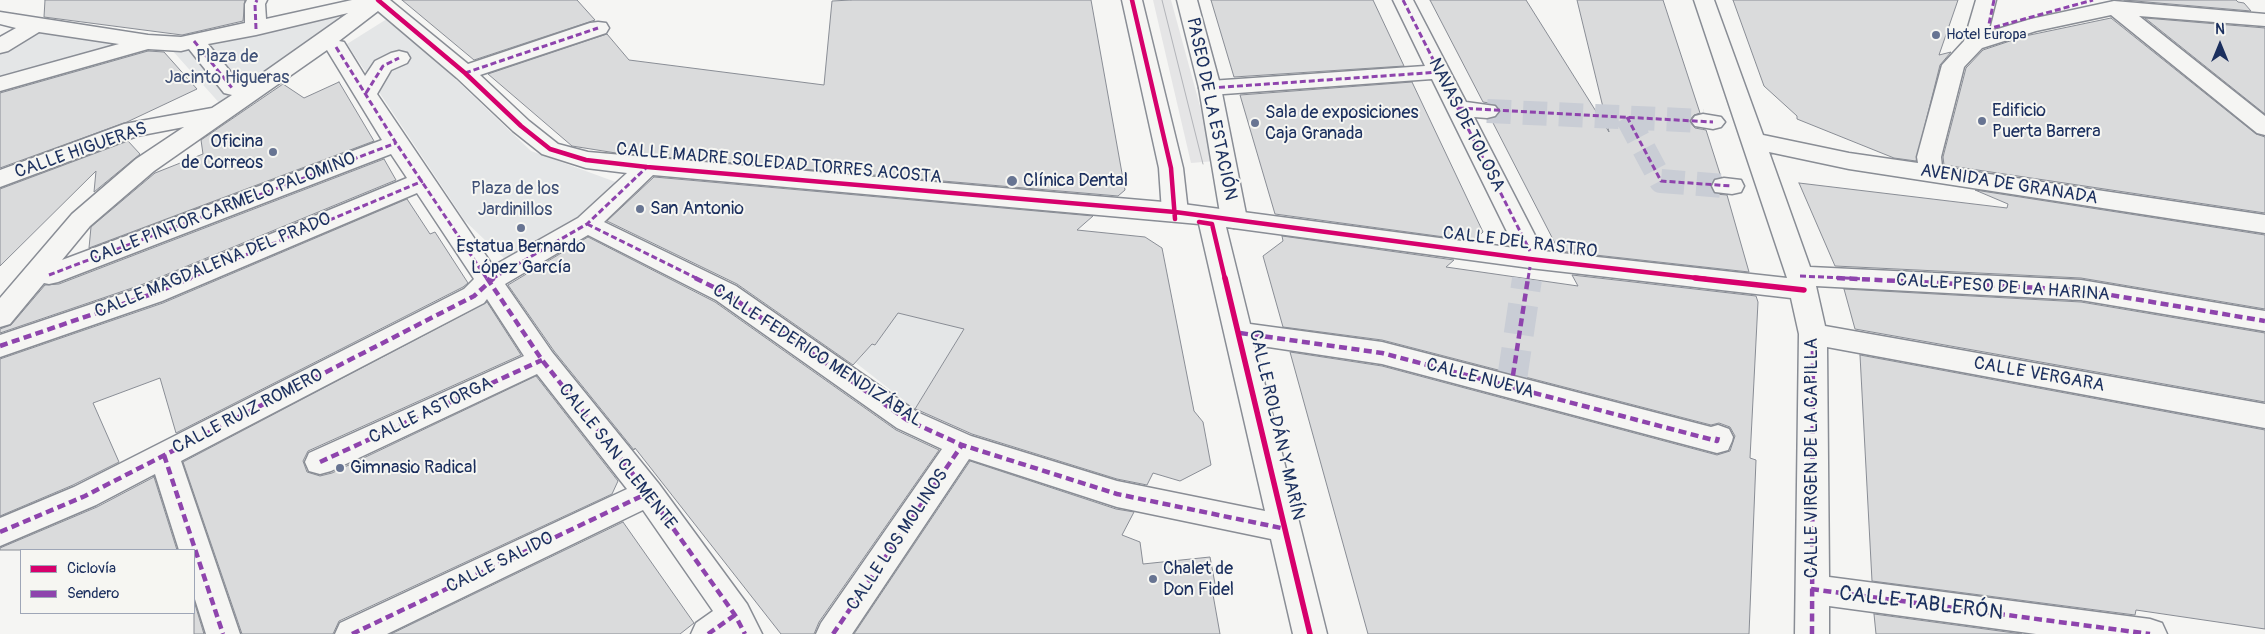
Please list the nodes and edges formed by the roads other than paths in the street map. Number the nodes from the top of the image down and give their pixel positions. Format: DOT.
graph roads {
  1 [pos="257,0"];
  2 [pos="378,0"];
  3 [pos="1132,0"];
  4 [pos="1187,0"];
  5 [pos="1403,0"];
  6 [pos="1704,0"];
  7 [pos="1986,0"];
  8 [pos="1994,0"];
  9 [pos="2093,0"];
  10 [pos="2110,4"];
  11 [pos="0,18"];
  12 [pos="294,20"];
  13 [pos="2265,20"];
  14 [pos="35,25"];
  15 [pos="256,28"];
  16 [pos="598,28"];
  17 [pos="148,42"];
  18 [pos="194,42"];
  19 [pos="333,42"];
  20 [pos="1974,43"];
  21 [pos="0,46"];
  22 [pos="399,58"];
  23 [pos="1440,72"];
  24 [pos="465,73"];
  25 [pos="0,84"];
  26 [pos="232,88"];
  27 [pos="1210,88"];
  28 [pos="366,93"];
  29 [pos="1458,108"];
  30 [pos="1487,111"];
  31 [pos="222,113"];
  32 [pos="2265,128"];
  33 [pos="1755,141"];
  34 [pos="396,143"];
  35 [pos="647,167"];
  36 [pos="1931,174"];
  37 [pos="0,178"];
  38 [pos="423,180"];
  39 [pos="1175,212"];
  40 [pos="1223,221"];
  41 [pos="587,224"];
  42 [pos="2265,224"];
  43 [pos="1529,265"];
  44 [pos="49,274"];
  45 [pos="488,281"];
  46 [pos="1802,283"];
  47 [pos="0,317"];
  48 [pos="2265,322"];
  49 [pos="1240,333"];
  50 [pos="1814,334"];
  51 [pos="0,346"];
  52 [pos="542,360"];
  53 [pos="2265,416"];
  54 [pos="1718,441"];
  55 [pos="962,445"];
  56 [pos="164,455"];
  57 [pos="320,462"];
  58 [pos="648,493"];
  59 [pos="1286,528"];
  60 [pos="0,532"];
  61 [pos="195,549"];
  62 [pos="195,549"];
  63 [pos="1812,590"];
  64 [pos="740,624"];
  65 [pos="223,634"];
  66 [pos="352,634"];
  67 [pos="708,634"];
  68 [pos="833,634"];
  69 [pos="1310,634"];
  70 [pos="1812,634"];
  71 [pos="2150,634"];
  1 -- 15 [label="street"];
  2 -- 12 [label="street"];
  2 -- 19 [label="street"];
  2 -- 24 [label="street, CALLE MADRE SOLEDAD TORRES ACOSTA"];
  3 -- 39 [label="street"];
  4 -- 27 [label="street, PASEO DE LA ESTACIÓN"];
  5 -- 23 [label="street, NAVAS DE TOLOSA"];
  6 -- 33 [label="street, CALLE VIRGEN DE LA CAPILLA"];
  7 -- 20 [label="street"];
  8 -- 9 [label="street"];
  10 -- 13 [label="street"];
  10 -- 20 [label="street"];
  10 -- 32 [label="street"];
  11 -- 14 [label="street"];
  12 -- 15 [label="street"];
  12 -- 19 [label="street"];
  14 -- 17 [label="street"];
  14 -- 21 [label="street"];
  15 -- 18 [label="street"];
  16 -- 24 [label="street"];
  17 -- 18 [label="street"];
  17 -- 25 [label="street"];
  18 -- 26 [label="street"];
  19 -- 28 [label="street"];
  19 -- 31 [label="street"];
  20 -- 36 [label="street"];
  22 -- 28 [label="street"];
  23 -- 27 [label="street"];
  23 -- 29 [label="street, NAVAS DE TOLOSA"];
  24 -- 35 [label="street, CALLE MADRE SOLEDAD TORRES ACOSTA"];
  27 -- 40 [label="street, PASEO DE LA ESTACIÓN"];
  28 -- 34 [label="street"];
  29 -- 30 [label="street"];
  29 -- 43 [label="street, NAVAS DE TOLOSA"];
  31 -- 37 [label="street, CALLE HIGUERAS"];
  31 -- 47 [label="street"];
  33 -- 36 [label="street, AVENIDA DE GRANADA"];
  33 -- 46 [label="street, CALLE VIRGEN DE LA CAPILLA"];
  34 -- 38 [label="street"];
  34 -- 44 [label="street, CALLE PINTOR CARMELO PALOMINO"];
  35 -- 39 [label="street, CALLE MADRE SOLEDAD TORRES ACOSTA"];
  35 -- 41 [label="street, CALLE RUIZ ROMERO"];
  36 -- 42 [label="street, AVENIDA DE GRANADA"];
  38 -- 45 [label="street"];
  38 -- 51 [label="street, CALLE MAGDALENA DEL PRADO"];
  39 -- 40 [label="street, CALLE MADRE SOLEDAD TORRES ACOSTA"];
  40 -- 46 [label="street, CALLE DEL RASTRO"];
  40 -- 49 [label="street, CALLE ROLDÁN Y MARÍN"];
  41 -- 45 [label="street, CALLE RUIZ ROMERO"];
  41 -- 55 [label="street, CALLE FEDERICO MENDIZÁBAL"];
  45 -- 52 [label="street, CALLE SAN CLEMENTE"];
  45 -- 56 [label="street, CALLE RUIZ ROMERO"];
  46 -- 48 [label="street, CALLE PESO DE LA HARINA"];
  46 -- 50 [label="street, CALLE VIRGEN DE LA CAPILLA"];
  49 -- 54 [label="street, CALLE NUEVA"];
  49 -- 59 [label="street, CALLE ROLDÁN Y MARÍN"];
  50 -- 53 [label="street, CALLE VERGARA"];
  50 -- 63 [label="street, CALLE VIRGEN DE LA CAPILLA"];
  52 -- 57 [label="street, CALLE ASTORGA"];
  52 -- 58 [label="street, CALLE SAN CLEMENTE"];
  55 -- 59 [label="street, CALLE FEDERICO MENDIZÁBAL"];
  55 -- 68 [label="street, CALLE LOS MOLINOS"];
  56 -- 60 [label="street, CALLE RUIZ ROMERO"];
  56 -- 62 [label="street"];
  58 -- 64 [label="street, CALLE SAN CLEMENTE"];
  58 -- 66 [label="street, CALLE SALIDO"];
  59 -- 69 [label="street, CALLE ROLDÁN Y MARÍN"];
  61 -- 65 [label="street"];
  63 -- 70 [label="street, CALLE VIRGEN DE LA CAPILLA"];
  63 -- 71 [label="street, CALLE TABLERÓN"];
  64 -- 67 [label="street"];
}
